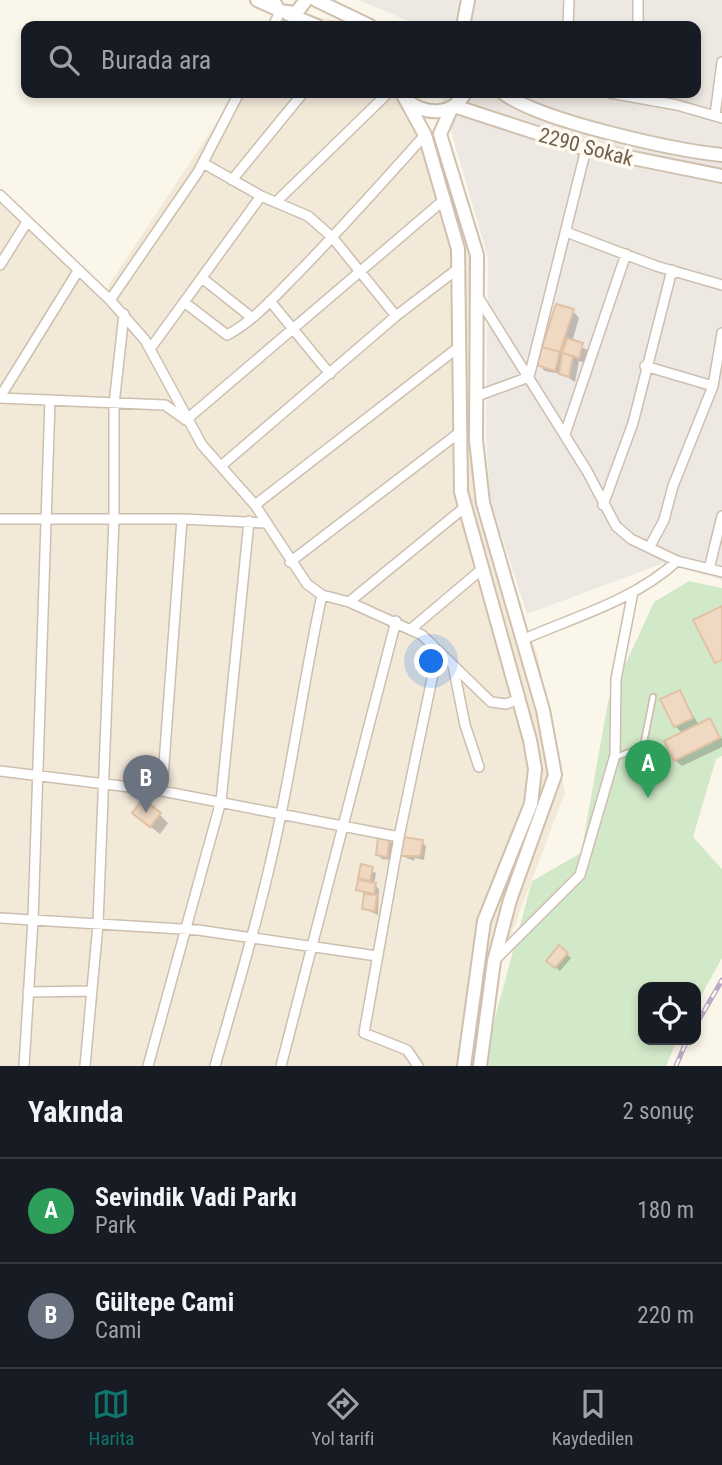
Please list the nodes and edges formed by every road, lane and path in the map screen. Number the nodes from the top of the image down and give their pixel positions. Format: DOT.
graph roads {
  1 [pos="257,0"];
  2 [pos="306,0"];
  3 [pos="316,0"];
  4 [pos="569,0"];
  5 [pos="638,0"];
  6 [pos="467,4"];
  7 [pos="280,9"];
  8 [pos="306,21"];
  9 [pos="360,21"];
  10 [pos="458,21"];
  11 [pos="568,21"];
  12 [pos="638,21"];
  13 [pos="722,62"];
  14 [pos="236,98"];
  15 [pos="299,98"];
  16 [pos="383,98"];
  17 [pos="405,98"];
  18 [pos="406,98"];
  19 [pos="460,98"];
  20 [pos="512,98"];
  21 [pos="644,98"];
  22 [pos="453,106"];
  23 [pos="718,116"];
  24 [pos="425,135"];
  25 [pos="586,149"];
  26 [pos="722,155"];
  27 [pos="203,163"];
  28 [pos="722,176"];
  29 [pos="232,180"];
  30 [pos="0,195"];
  31 [pos="261,196"];
  32 [pos="445,199"];
  33 [pos="276,202"];
  34 [pos="27,222"];
  35 [pos="566,232"];
  36 [pos="332,237"];
  37 [pos="626,254"];
  38 [pos="1,261"];
  39 [pos="460,267"];
  40 [pos="359,270"];
  41 [pos="672,270"];
  42 [pos="78,271"];
  43 [pos="202,278"];
  44 [pos="722,285"];
  45 [pos="478,297"];
  46 [pos="110,300"];
  47 [pos="270,301"];
  48 [pos="184,302"];
  49 [pos="124,314"];
  50 [pos="396,316"];
  51 [pos="251,317"];
  52 [pos="292,326"];
  53 [pos="722,333"];
  54 [pos="460,346"];
  55 [pos="150,349"];
  56 [pos="645,366"];
  57 [pos="330,374"];
  58 [pos="529,377"];
  59 [pos="713,386"];
  60 [pos="477,396"];
  61 [pos="0,398"];
  62 [pos="50,400"];
  63 [pos="114,404"];
  64 [pos="186,420"];
  65 [pos="460,432"];
  66 [pos="565,435"];
  67 [pos="221,466"];
  68 [pos="255,505"];
  69 [pos="604,505"];
  70 [pos="465,506"];
  71 [pos="722,516"];
  72 [pos="47,518"];
  73 [pos="114,518"];
  74 [pos="0,519"];
  75 [pos="182,519"];
  76 [pos="249,520"];
  77 [pos="266,523"];
  78 [pos="650,546"];
  79 [pos="677,561"];
  80 [pos="290,562"];
  81 [pos="482,569"];
  82 [pos="709,569"];
  83 [pos="722,572"];
  84 [pos="633,592"];
  85 [pos="322,595"];
  86 [pos="349,602"];
  87 [pos="396,621"];
  88 [pos="411,629"];
  89 [pos="522,640"];
  90 [pos="438,650"];
  91 [pos="452,664"];
  92 [pos="653,697"];
  93 [pos="519,699"];
  94 [pos="614,758"];
  95 [pos="479,767"];
  96 [pos="0,771"];
  97 [pos="38,775"];
  98 [pos="104,784"];
  99 [pos="162,791"];
  100 [pos="221,801"];
  101 [pos="281,814"];
  102 [pos="343,828"];
  103 [pos="398,837"];
  104 [pos="0,918"];
  105 [pos="33,920"];
  106 [pos="98,924"];
  107 [pos="188,930"];
  108 [pos="252,936"];
  109 [pos="313,946"];
  110 [pos="377,956"];
  111 [pos="494,961"];
  112 [pos="92,991"];
  113 [pos="28,992"];
  114 [pos="284,1065"];
  115 [pos="24,1066"];
  116 [pos="85,1066"];
  117 [pos="148,1066"];
  118 [pos="215,1066"];
  119 [pos="418,1066"];
  120 [pos="464,1066"];
  121 [pos="480,1066"];
  1 -- 7 [label="main road"];
  2 -- 7 [label="main road"];
  3 -- 9 [label="main road"];
  4 -- 11 [label="street"];
  5 -- 12 [label="street"];
  6 -- 10 [label="main road"];
  7 -- 8 [label="main road"];
  13 -- 23 [label="street"];
  14 -- 27 [label="street"];
  15 -- 29 [label="street"];
  16 -- 33 [label="street"];
  17 -- 24 [label="main road"];
  18 -- 22 [label="main road, 2290 Sokak"];
  19 -- 22 [label="main road"];
  20 -- 26 [label="main road, 2290 Sokak"];
  21 -- 23 [label="street"];
  22 -- 25 [label="main road, 2290 Sokak"];
  22 -- 45 [label="main road"];
  24 -- 32 [label="main road"];
  24 -- 36 [label="street"];
  25 -- 28 [label="main road, 2290 Sokak"];
  25 -- 35 [label="street"];
  27 -- 29 [label="street"];
  27 -- 46 [label="street"];
  29 -- 31 [label="street"];
  30 -- 34 [label="street"];
  31 -- 33 [label="street"];
  31 -- 43 [label="street"];
  32 -- 39 [label="main road"];
  32 -- 40 [label="street"];
  33 -- 36 [label="street"];
  34 -- 38 [label="street"];
  34 -- 42 [label="street"];
  35 -- 37 [label="street"];
  35 -- 58 [label="street"];
  36 -- 40 [label="street"];
  36 -- 47 [label="street"];
  37 -- 41 [label="street"];
  37 -- 66 [label="street"];
  39 -- 50 [label="street"];
  39 -- 54 [label="main road"];
  40 -- 50 [label="street"];
  40 -- 52 [label="street"];
  41 -- 44 [label="street"];
  41 -- 56 [label="street"];
  42 -- 46 [label="street"];
  42 -- 61 [label="street"];
  43 -- 48 [label="street"];
  43 -- 51 [label="street"];
  45 -- 58 [label="street"];
  45 -- 60 [label="main road"];
  46 -- 49 [label="street"];
  47 -- 51 [label="street"];
  47 -- 52 [label="street"];
  48 -- 51 [label="street"];
  48 -- 55 [label="street"];
  49 -- 55 [label="street"];
  49 -- 63 [label="street"];
  50 -- 57 [label="street"];
  52 -- 57 [label="street"];
  52 -- 64 [label="street"];
  53 -- 59 [label="street"];
  54 -- 65 [label="main road"];
  54 -- 68 [label="street"];
  55 -- 64 [label="street"];
  56 -- 59 [label="street"];
  56 -- 69 [label="street"];
  57 -- 67 [label="street"];
  58 -- 60 [label="street"];
  58 -- 66 [label="street"];
  59 -- 78 [label="street"];
  60 -- 89 [label="main road"];
  61 -- 62 [label="street"];
  62 -- 63 [label="street"];
  62 -- 72 [label="street"];
  63 -- 64 [label="street"];
  63 -- 73 [label="street"];
  64 -- 67 [label="street"];
  65 -- 70 [label="main road"];
  65 -- 80 [label="street"];
  66 -- 69 [label="street"];
  67 -- 68 [label="street"];
  68 -- 77 [label="street"];
  69 -- 78 [label="street"];
  70 -- 81 [label="main road"];
  70 -- 86 [label="street"];
  71 -- 82 [label="street"];
  72 -- 73 [label="street"];
  72 -- 74 [label="street"];
  72 -- 97 [label="street"];
  73 -- 75 [label="street"];
  73 -- 98 [label="street"];
  75 -- 76 [label="street"];
  75 -- 99 [label="street"];
  76 -- 77 [label="street"];
  76 -- 100 [label="street"];
  77 -- 80 [label="street"];
  78 -- 79 [label="street"];
  79 -- 82 [label="street"];
  79 -- 84 [label="street"];
  80 -- 85 [label="street"];
  81 -- 88 [label="street"];
  81 -- 93 [label="main road"];
  82 -- 83 [label="street"];
  84 -- 89 [label="street"];
  84 -- 94 [label="street"];
  85 -- 86 [label="street"];
  85 -- 101 [label="street"];
  86 -- 87 [label="street"];
  87 -- 88 [label="street"];
  87 -- 102 [label="street"];
  88 -- 90 [label="street"];
  89 -- 111 [label="main road"];
  90 -- 91 [label="street"];
  90 -- 103 [label="street"];
  91 -- 93 [label="street"];
  91 -- 95 [label="street"];
  92 -- 94 [label="lane"];
  93 -- 120 [label="main road"];
  94 -- 111 [label="street"];
  96 -- 97 [label="street"];
  97 -- 98 [label="street"];
  97 -- 105 [label="street"];
  98 -- 99 [label="street"];
  98 -- 106 [label="street"];
  99 -- 100 [label="street"];
  100 -- 101 [label="street"];
  100 -- 107 [label="street"];
  101 -- 102 [label="street"];
  101 -- 108 [label="street"];
  102 -- 103 [label="street"];
  102 -- 109 [label="street"];
  103 -- 110 [label="street"];
  104 -- 105 [label="street"];
  105 -- 106 [label="street"];
  105 -- 113 [label="street"];
  106 -- 107 [label="street"];
  106 -- 112 [label="street"];
  107 -- 108 [label="street"];
  107 -- 117 [label="street"];
  108 -- 109 [label="street"];
  108 -- 118 [label="street"];
  109 -- 110 [label="street"];
  109 -- 114 [label="street"];
  110 -- 119 [label="street"];
  111 -- 121 [label="main road"];
  112 -- 113 [label="street"];
  112 -- 116 [label="street"];
  113 -- 115 [label="street"];
}
